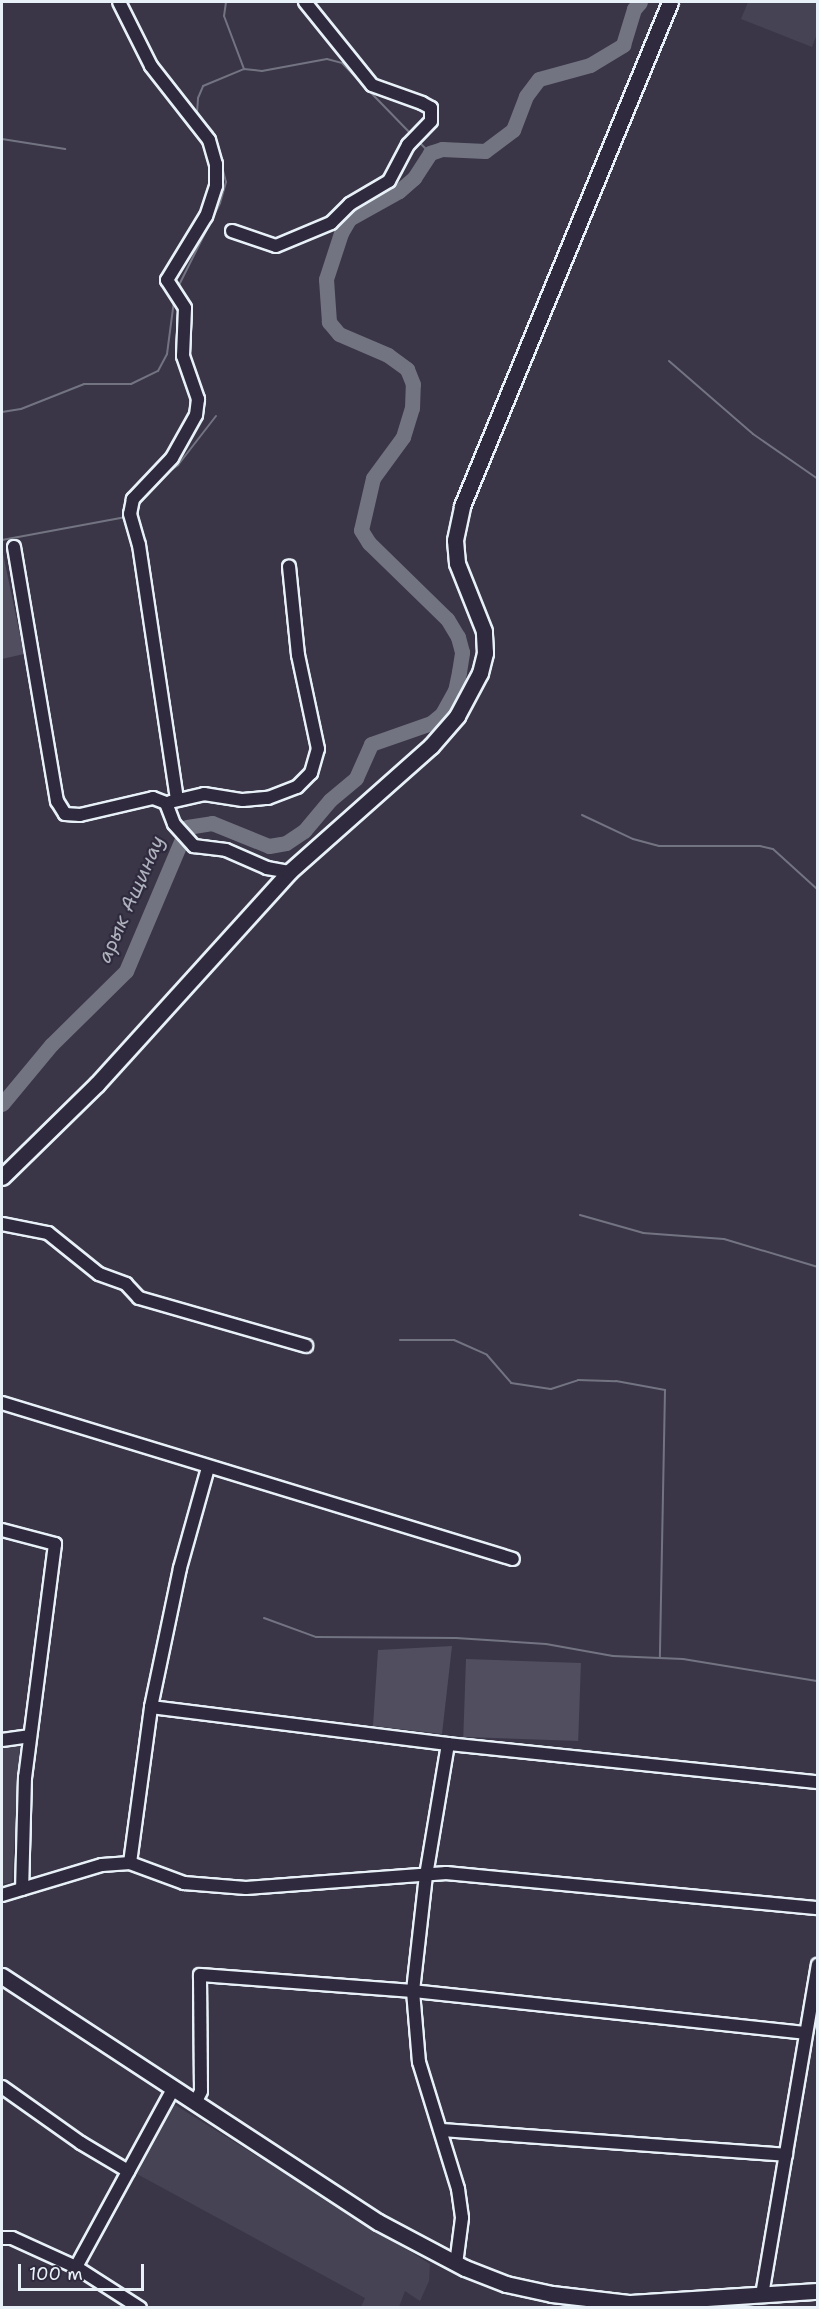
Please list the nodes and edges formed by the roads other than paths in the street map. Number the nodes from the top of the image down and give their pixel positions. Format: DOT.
graph roads {
  1 [pos="119,2"];
  2 [pos="305,2"];
  3 [pos="670,2"];
  4 [pos="232,231"];
  5 [pos="14,547"];
  6 [pos="289,566"];
  7 [pos="172,801"];
  8 [pos="289,872"];
  9 [pos="2,1177"];
  10 [pos="2,1224"];
  11 [pos="306,1346"];
  12 [pos="2,1403"];
  13 [pos="208,1468"];
  14 [pos="2,1530"];
  15 [pos="513,1559"];
  16 [pos="152,1707"];
  17 [pos="29,1736"];
  18 [pos="2,1740"];
  19 [pos="448,1744"];
  20 [pos="818,1782"];
  21 [pos="130,1863"];
  22 [pos="426,1875"];
  23 [pos="22,1889"];
  24 [pos="2,1895"];
  25 [pos="818,1908"];
  26 [pos="818,1965"];
  27 [pos="2,1976"];
  28 [pos="413,1991"];
  29 [pos="806,2033"];
  30 [pos="2,2087"];
  31 [pos="173,2089"];
  32 [pos="195,2103"];
  33 [pos="441,2130"];
  34 [pos="786,2155"];
  35 [pos="129,2171"];
  36 [pos="2,2238"];
  37 [pos="456,2264"];
  38 [pos="76,2267"];
  39 [pos="818,2291"];
  40 [pos="762,2295"];
  41 [pos="140,2307"];
  1 -- 7 [label="street"];
  2 -- 4 [label="street"];
  3 -- 8 [label="main road"];
  5 -- 7 [label="street"];
  6 -- 7 [label="street"];
  7 -- 8 [label="street"];
  8 -- 9 [label="main road"];
  10 -- 11 [label="street"];
  12 -- 13 [label="street"];
  13 -- 15 [label="street"];
  13 -- 16 [label="street"];
  14 -- 17 [label="street"];
  16 -- 19 [label="street"];
  16 -- 21 [label="street"];
  17 -- 18 [label="street"];
  17 -- 23 [label="street"];
  19 -- 20 [label="street"];
  19 -- 22 [label="street"];
  21 -- 22 [label="street"];
  21 -- 23 [label="street"];
  22 -- 25 [label="street"];
  22 -- 28 [label="street"];
  23 -- 24 [label="street"];
  26 -- 29 [label="street"];
  27 -- 31 [label="main road"];
  28 -- 29 [label="street"];
  28 -- 32 [label="street"];
  28 -- 33 [label="street"];
  29 -- 34 [label="street"];
  30 -- 35 [label="street"];
  31 -- 32 [label="main road"];
  31 -- 35 [label="street"];
  32 -- 37 [label="main road"];
  33 -- 34 [label="street"];
  33 -- 37 [label="street"];
  34 -- 40 [label="street"];
  35 -- 38 [label="street"];
  36 -- 38 [label="street"];
  37 -- 40 [label="main road"];
  38 -- 41 [label="street"];
  39 -- 40 [label="main road"];
}
